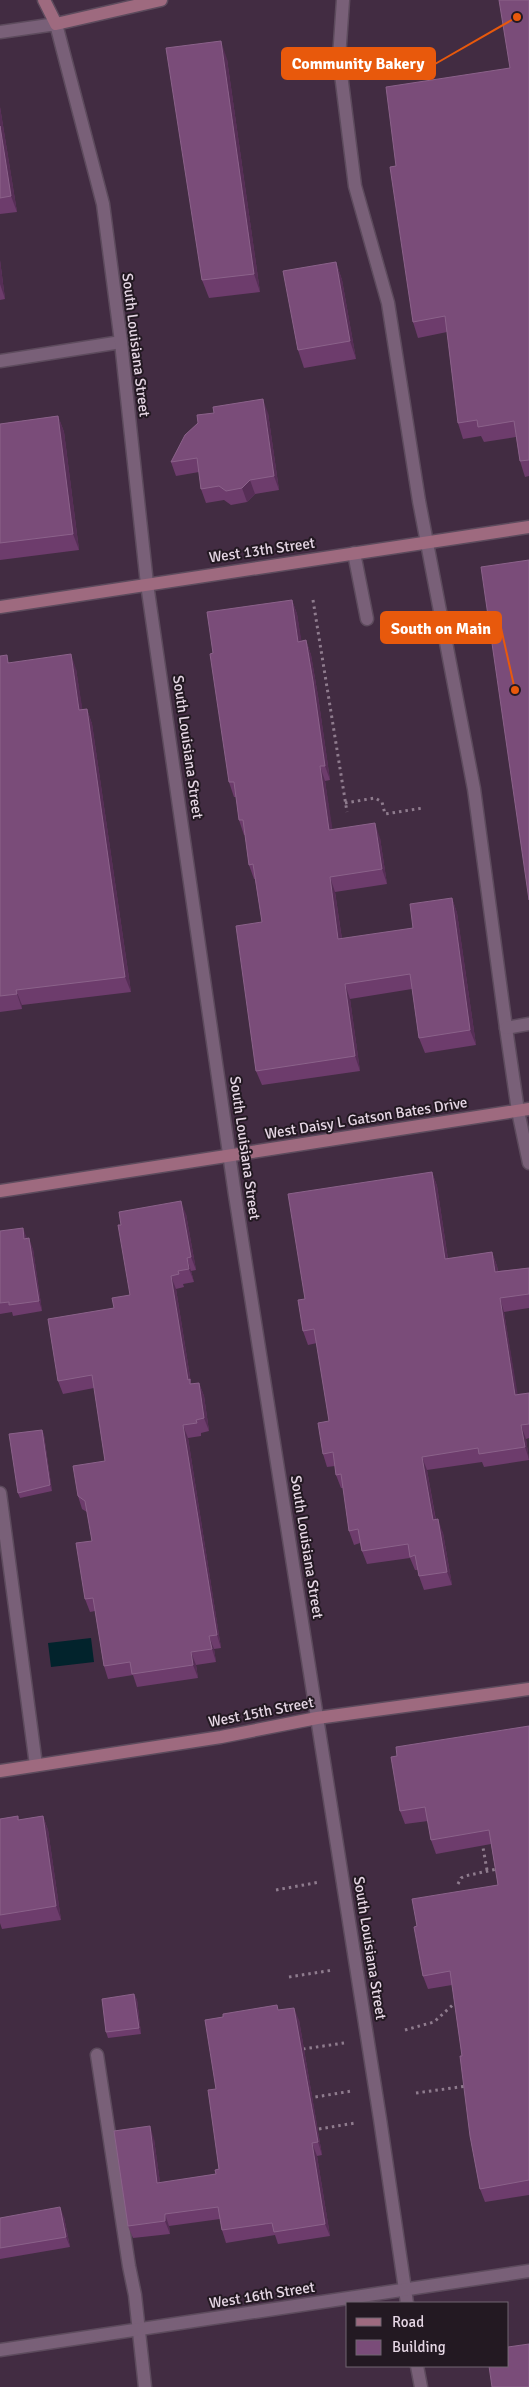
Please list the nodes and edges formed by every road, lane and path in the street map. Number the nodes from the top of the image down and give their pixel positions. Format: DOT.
graph roads {
  1 [pos="44,0"];
  2 [pos="161,0"];
  3 [pos="343,0"];
  4 [pos="56,24"];
  5 [pos="0,32"];
  6 [pos="121,342"];
  7 [pos="0,361"];
  8 [pos="529,527"];
  9 [pos="427,543"];
  10 [pos="354,553"];
  11 [pos="147,584"];
  12 [pos="313,600"];
  13 [pos="0,607"];
  14 [pos="367,619"];
  15 [pos="345,803"];
  16 [pos="423,808"];
  17 [pos="347,812"];
  18 [pos="529,1024"];
  19 [pos="506,1028"];
  20 [pos="523,1110"];
  21 [pos="230,1155"];
  22 [pos="529,1163"];
  23 [pos="0,1191"];
  24 [pos="0,1493"];
  25 [pos="529,1689"];
  26 [pos="317,1718"];
  27 [pos="36,1766"];
  28 [pos="0,1771"];
  29 [pos="481,1833"];
  30 [pos="487,1870"];
  31 [pos="502,1876"];
  32 [pos="342,1878"];
  33 [pos="458,1884"];
  34 [pos="276,1890"];
  35 [pos="356,1966"];
  36 [pos="290,1978"];
  37 [pos="461,2000"];
  38 [pos="405,2030"];
  39 [pos="367,2040"];
  40 [pos="303,2049"];
  41 [pos="97,2055"];
  42 [pos="467,2086"];
  43 [pos="375,2088"];
  44 [pos="416,2093"];
  45 [pos="306,2098"];
  46 [pos="338,2126"];
  47 [pos="319,2129"];
  48 [pos="529,2271"];
  49 [pos="406,2297"];
  50 [pos="365,2302"];
  51 [pos="346,2304"];
  52 [pos="138,2330"];
  53 [pos="0,2350"];
  54 [pos="417,2367"];
  55 [pos="145,2387"];
  56 [pos="421,2387"];
  1 -- 4 [label="street, South Louisiana Street"];
  2 -- 4 [label="street"];
  3 -- 9 [label="street"];
  4 -- 5 [label="street"];
  4 -- 6 [label="street, South Louisiana Street"];
  6 -- 7 [label="street"];
  6 -- 11 [label="street, South Louisiana Street"];
  8 -- 9 [label="street, West 13th Street"];
  9 -- 10 [label="street, West 13th Street"];
  9 -- 19 [label="street"];
  10 -- 11 [label="street, West 13th Street"];
  10 -- 14 [label="street"];
  11 -- 13 [label="street, West 13th Street"];
  11 -- 21 [label="street, South Louisiana Street"];
  12 -- 15 [label="path"];
  15 -- 16 [label="path"];
  15 -- 17 [label="path"];
  18 -- 19 [label="street"];
  19 -- 20 [label="street"];
  20 -- 21 [label="street, West Daisy L Gatson Bates Drive"];
  20 -- 22 [label="street"];
  21 -- 23 [label="street, West Daisy L Gatson Bates Drive"];
  21 -- 26 [label="street, South Louisiana Street"];
  24 -- 27 [label="street"];
  25 -- 26 [label="street, West 15th Street"];
  26 -- 27 [label="street, West 15th Street"];
  26 -- 32 [label="street, South Louisiana Street"];
  27 -- 28 [label="street, West 15th Street"];
  29 -- 30 [label="path"];
  30 -- 31 [label="path"];
  30 -- 33 [label="path"];
  32 -- 34 [label="path"];
  32 -- 35 [label="street, South Louisiana Street"];
  35 -- 36 [label="path"];
  35 -- 39 [label="street, South Louisiana Street"];
  37 -- 38 [label="path"];
  39 -- 40 [label="path"];
  39 -- 43 [label="street, South Louisiana Street"];
  41 -- 52 [label="street"];
  42 -- 44 [label="path"];
  43 -- 45 [label="path"];
  43 -- 49 [label="street, South Louisiana Street"];
  46 -- 47 [label="path"];
  48 -- 49 [label="street, West 16th Street"];
  49 -- 50 [label="street, West 16th Street"];
  51 -- 52 [label="street, West 16th Street"];
  52 -- 53 [label="street, West 16th Street"];
  52 -- 55 [label="street"];
  54 -- 56 [label="street"];
}
